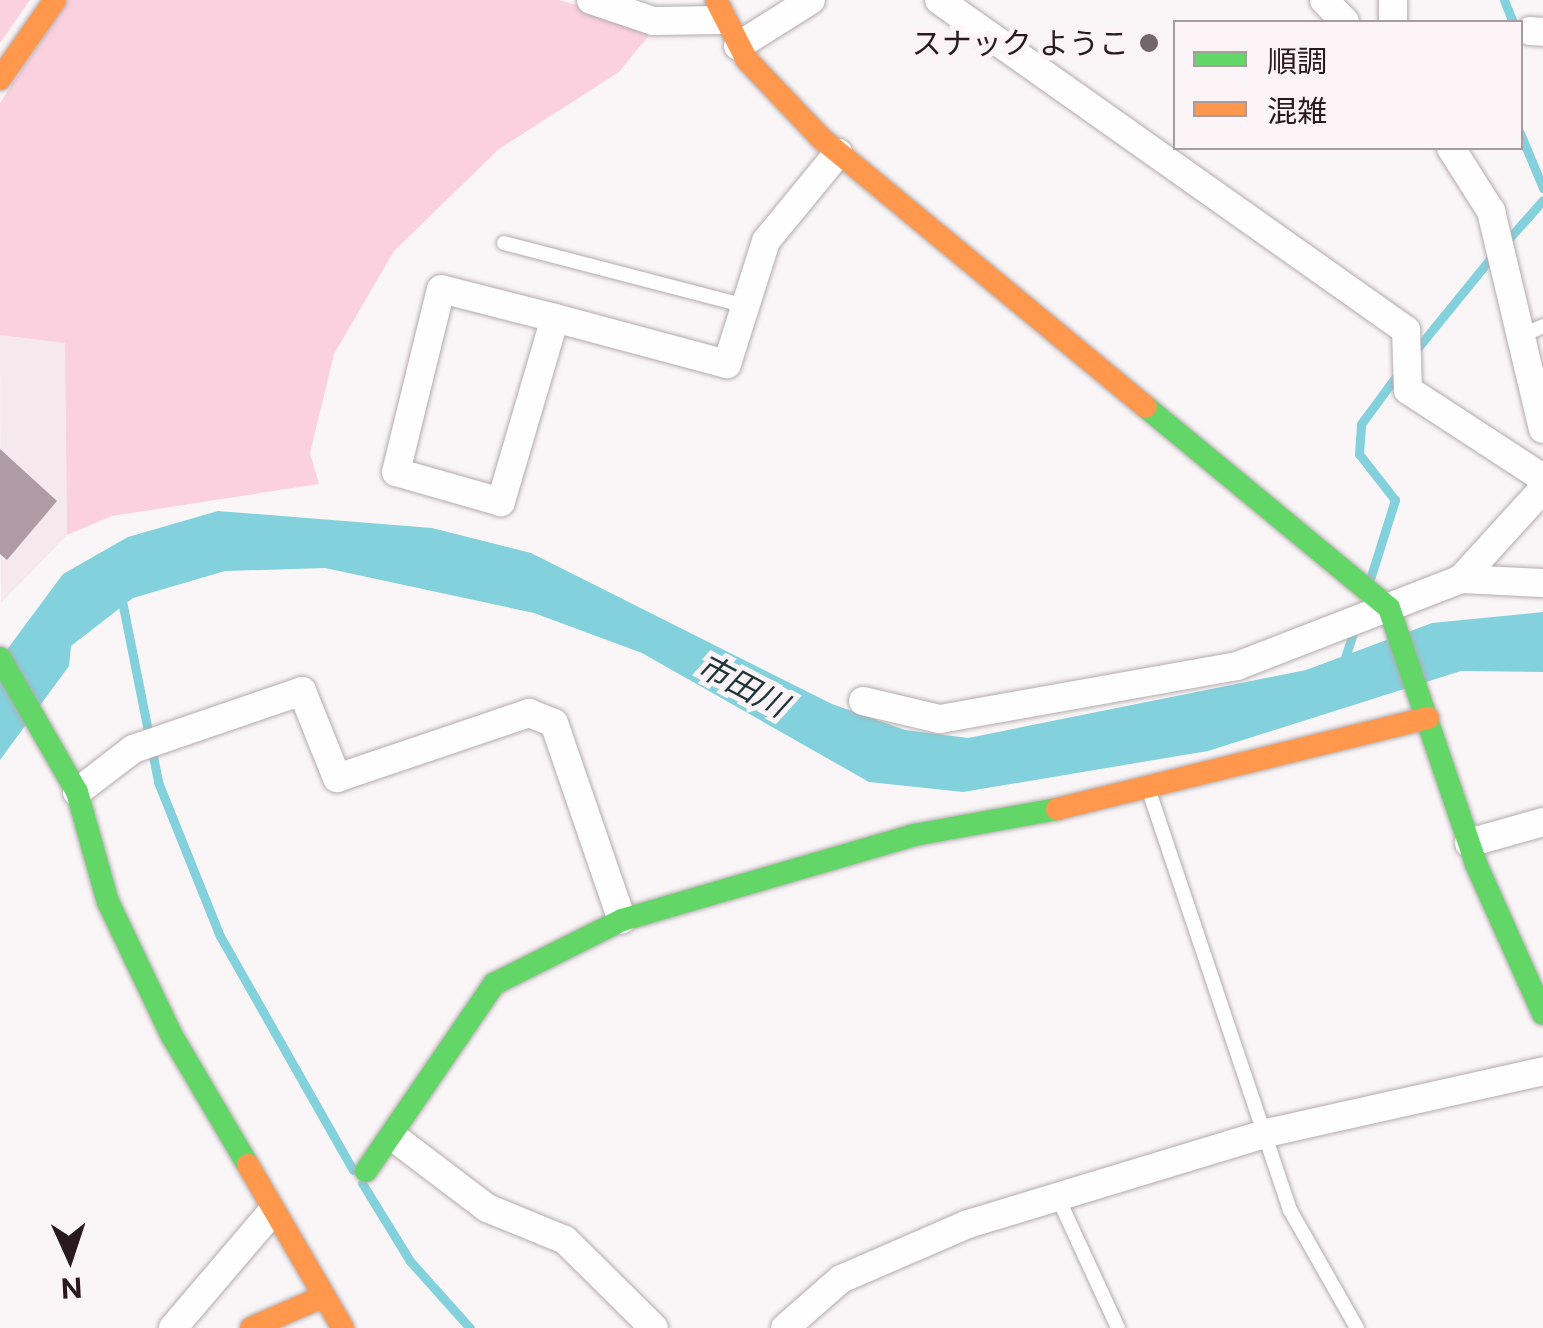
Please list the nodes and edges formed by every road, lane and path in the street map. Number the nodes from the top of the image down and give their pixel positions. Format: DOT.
graph roads {
  1 [pos="55,0"];
  2 [pos="591,0"];
  3 [pos="810,0"];
  4 [pos="939,0"];
  5 [pos="1324,0"];
  6 [pos="719,10"];
  7 [pos="1342,20"];
  8 [pos="738,46"];
  9 [pos="0,79"];
  10 [pos="1452,150"];
  11 [pos="838,153"];
  12 [pos="504,243"];
  13 [pos="746,306"];
  14 [pos="555,318"];
  15 [pos="1532,331"];
  16 [pos="1543,429"];
  17 [pos="1543,478"];
  18 [pos="1543,489"];
  19 [pos="1461,579"];
  20 [pos="1543,582"];
  21 [pos="1389,608"];
  22 [pos="0,658"];
  23 [pos="863,701"];
  24 [pos="1425,708"];
  25 [pos="77,792"];
  26 [pos="1150,794"];
  27 [pos="1543,822"];
  28 [pos="1469,842"];
  29 [pos="622,920"];
  30 [pos="1543,1014"];
  31 [pos="1543,1072"];
  32 [pos="1262,1134"];
  33 [pos="396,1139"];
  34 [pos="366,1171"];
  35 [pos="1058,1198"];
  36 [pos="272,1213"];
  37 [pos="320,1298"];
  38 [pos="173,1328"];
  39 [pos="252,1328"];
  40 [pos="276,1328"];
  41 [pos="344,1328"];
  42 [pos="654,1328"];
  43 [pos="785,1328"];
  44 [pos="1118,1328"];
  45 [pos="1357,1328"];
  1 -- 9 [label="main road"];
  2 -- 6 [label="street"];
  3 -- 8 [label="street"];
  4 -- 17 [label="street"];
  5 -- 7 [label="street"];
  6 -- 8 [label="main road"];
  8 -- 11 [label="main road"];
  10 -- 15 [label="street"];
  11 -- 13 [label="street"];
  11 -- 21 [label="main road"];
  12 -- 13 [label="lane"];
  13 -- 14 [label="street"];
  14 -- 14 [label="street"];
  15 -- 16 [label="street"];
  18 -- 19 [label="street"];
  19 -- 20 [label="street"];
  19 -- 21 [label="street"];
  21 -- 23 [label="street"];
  21 -- 24 [label="main road"];
  22 -- 25 [label="main road"];
  24 -- 26 [label="main road"];
  24 -- 28 [label="main road"];
  25 -- 29 [label="street"];
  25 -- 36 [label="main road"];
  26 -- 29 [label="main road"];
  26 -- 32 [label="lane"];
  27 -- 28 [label="street"];
  28 -- 30 [label="main road"];
  29 -- 33 [label="main road"];
  31 -- 32 [label="street"];
  32 -- 35 [label="street"];
  32 -- 45 [label="lane"];
  33 -- 34 [label="main road"];
  33 -- 42 [label="street"];
  35 -- 43 [label="street"];
  35 -- 44 [label="lane"];
  36 -- 37 [label="main road"];
  36 -- 38 [label="street"];
  37 -- 39 [label="main road"];
  37 -- 40 [label="main road"];
  37 -- 41 [label="main road"];
}
